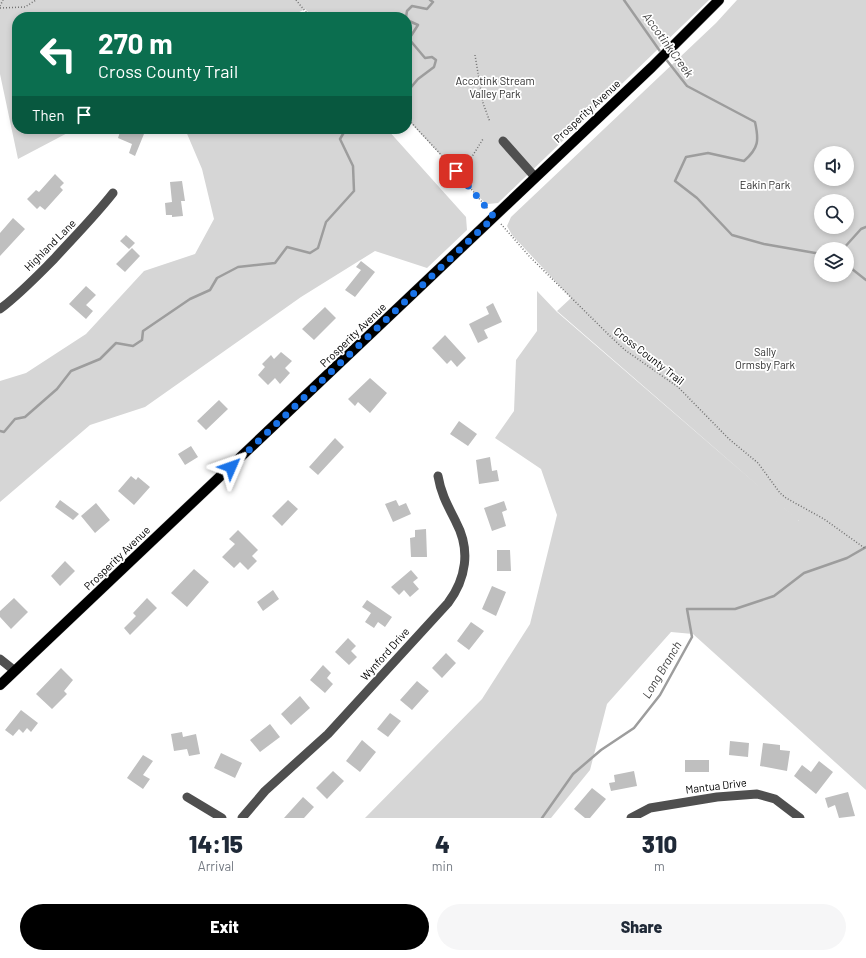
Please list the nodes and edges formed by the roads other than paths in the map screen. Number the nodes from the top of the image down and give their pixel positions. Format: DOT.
graph roads {
  1 [pos="719,0"];
  2 [pos="502,141"];
  3 [pos="535,177"];
  4 [pos="114,193"];
  5 [pos="0,308"];
  6 [pos="438,476"];
  7 [pos="0,659"];
  8 [pos="15,671"];
  9 [pos="0,685"];
  10 [pos="187,797"];
  11 [pos="222,818"];
  12 [pos="242,818"];
  13 [pos="631,818"];
  14 [pos="800,818"];
  1 -- 3 [label="main road, Prosperity Avenue"];
  2 -- 3 [label="street"];
  3 -- 8 [label="main road, Prosperity Avenue"];
  4 -- 5 [label="street, Highland Lane"];
  6 -- 12 [label="street, Wynford Drive"];
  7 -- 8 [label="street"];
  8 -- 9 [label="main road, Prosperity Avenue"];
  10 -- 11 [label="street"];
  13 -- 14 [label="street, Mantua Drive"];
}
